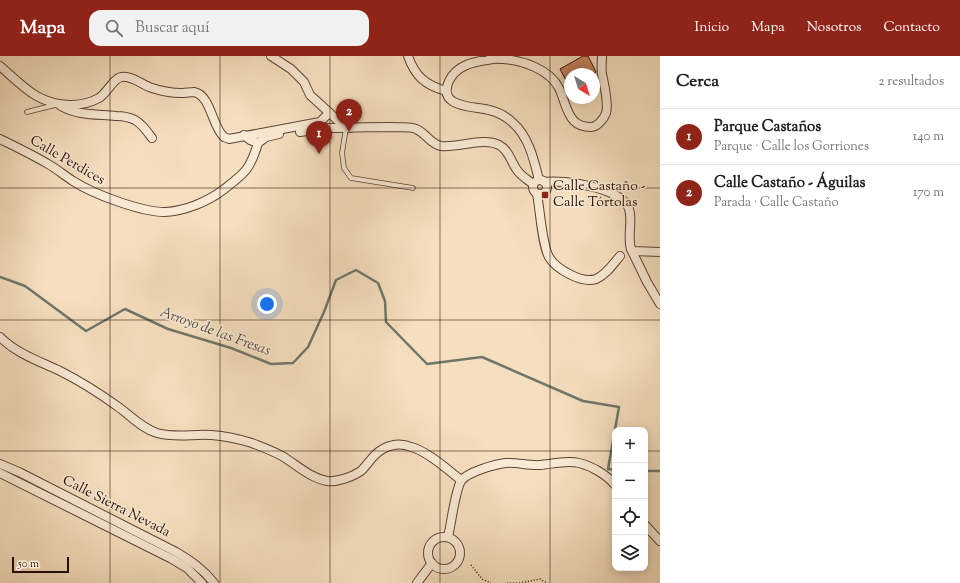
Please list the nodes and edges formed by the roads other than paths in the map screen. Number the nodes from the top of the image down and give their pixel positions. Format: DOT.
graph roads {
  1 [pos="271,56"];
  2 [pos="408,56"];
  3 [pos="602,56"];
  4 [pos="499,57"];
  5 [pos="0,66"];
  6 [pos="446,91"];
  7 [pos="59,105"];
  8 [pos="27,112"];
  9 [pos="329,113"];
  10 [pos="346,128"];
  11 [pos="244,135"];
  12 [pos="152,138"];
  13 [pos="0,139"];
  14 [pos="258,143"];
  15 [pos="539,182"];
  16 [pos="413,188"];
  17 [pos="537,194"];
  18 [pos="631,249"];
  19 [pos="660,252"];
  20 [pos="620,256"];
  21 [pos="660,304"];
  22 [pos="0,337"];
  23 [pos="0,464"];
  24 [pos="0,473"];
  25 [pos="462,480"];
  26 [pos="612,482"];
  27 [pos="648,528"];
  28 [pos="448,538"];
  29 [pos="660,541"];
  30 [pos="432,563"];
  31 [pos="202,583"];
  32 [pos="214,583"];
  33 [pos="417,583"];
  1 -- 9 [label="street"];
  2 -- 6 [label="street"];
  3 -- 4 [label="street"];
  4 -- 6 [label="street"];
  5 -- 7 [label="street"];
  6 -- 15 [label="street"];
  7 -- 8 [label="lane"];
  7 -- 11 [label="street"];
  7 -- 12 [label="street"];
  9 -- 10 [label="street"];
  9 -- 11 [label="street"];
  10 -- 14 [label="street"];
  10 -- 15 [label="street"];
  10 -- 16 [label="lane"];
  11 -- 14 [label="street"];
  13 -- 14 [label="street, Calle Perdices"];
  15 -- 17 [label="street"];
  15 -- 17 [label="street"];
  15 -- 18 [label="street"];
  17 -- 20 [label="street"];
  18 -- 19 [label="street"];
  18 -- 21 [label="street"];
  22 -- 25 [label="street"];
  23 -- 32 [label="street, Calle Sierra Nevada"];
  24 -- 31 [label="street, Calle Sierra Nevada"];
  25 -- 26 [label="street"];
  25 -- 28 [label="street"];
  27 -- 29 [label="street"];
  28 -- 30 [label="street"];
  28 -- 30 [label="street"];
  30 -- 33 [label="street"];
}
